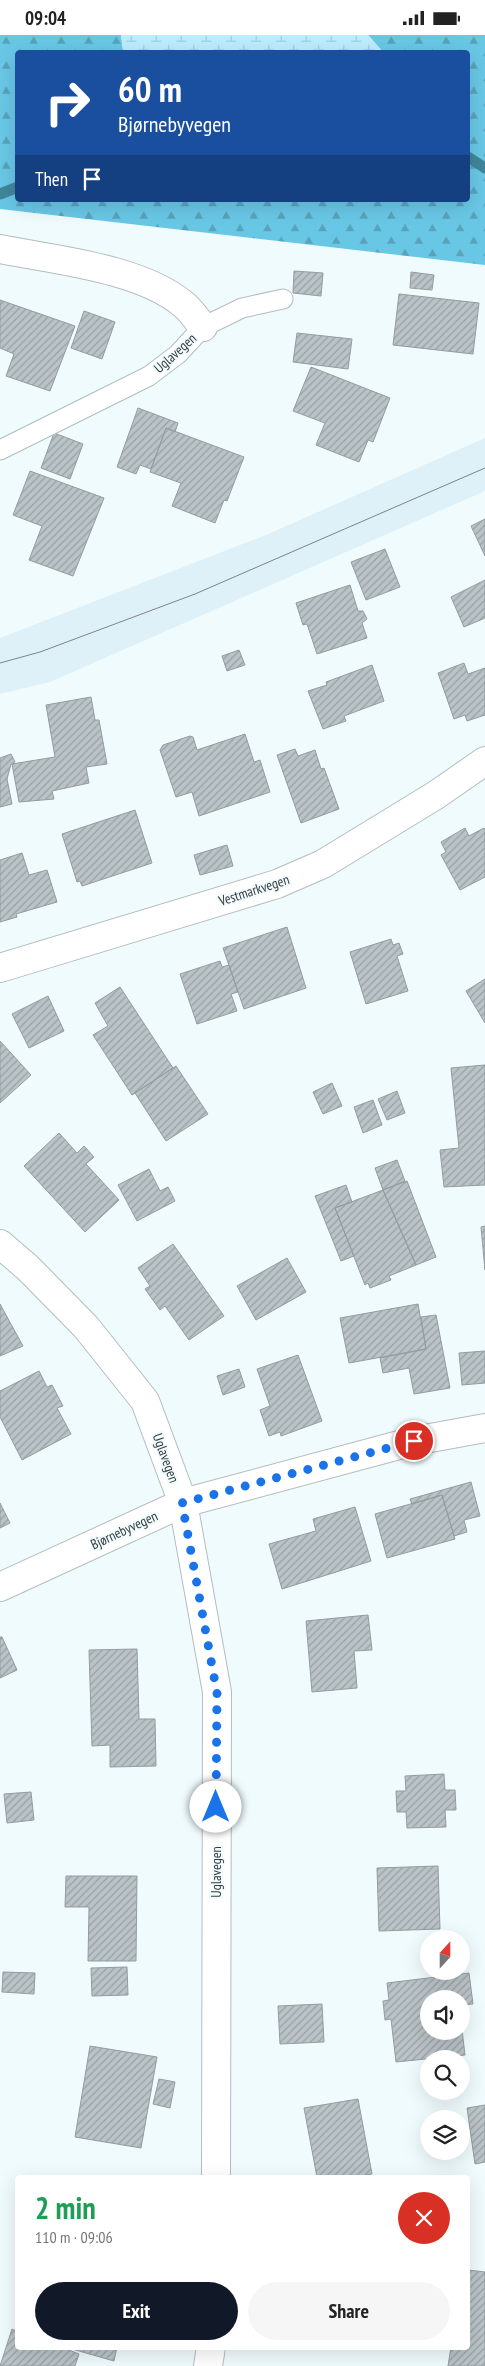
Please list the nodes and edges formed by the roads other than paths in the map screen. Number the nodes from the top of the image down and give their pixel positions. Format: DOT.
graph roads {
  1 [pos="0,249"];
  2 [pos="283,299"];
  3 [pos="203,327"];
  4 [pos="0,450"];
  5 [pos="485,761"];
  6 [pos="0,968"];
  7 [pos="0,1244"];
  8 [pos="485,1428"];
  9 [pos="182,1503"];
  10 [pos="0,1587"];
  11 [pos="216,2175"];
  12 [pos="211,2350"];
  13 [pos="208,2366"];
  1 -- 3 [label="street, Uglavegen"];
  2 -- 3 [label="lane"];
  3 -- 4 [label="lane, Uglavegen"];
  5 -- 6 [label="street, Vestmarkvegen"];
  7 -- 9 [label="street, Uglavegen"];
  8 -- 9 [label="street, Bjørnebyvegen"];
  9 -- 10 [label="street, Bjørnebyvegen"];
  9 -- 11 [label="street, Uglavegen"];
  12 -- 13 [label="street"];
}
